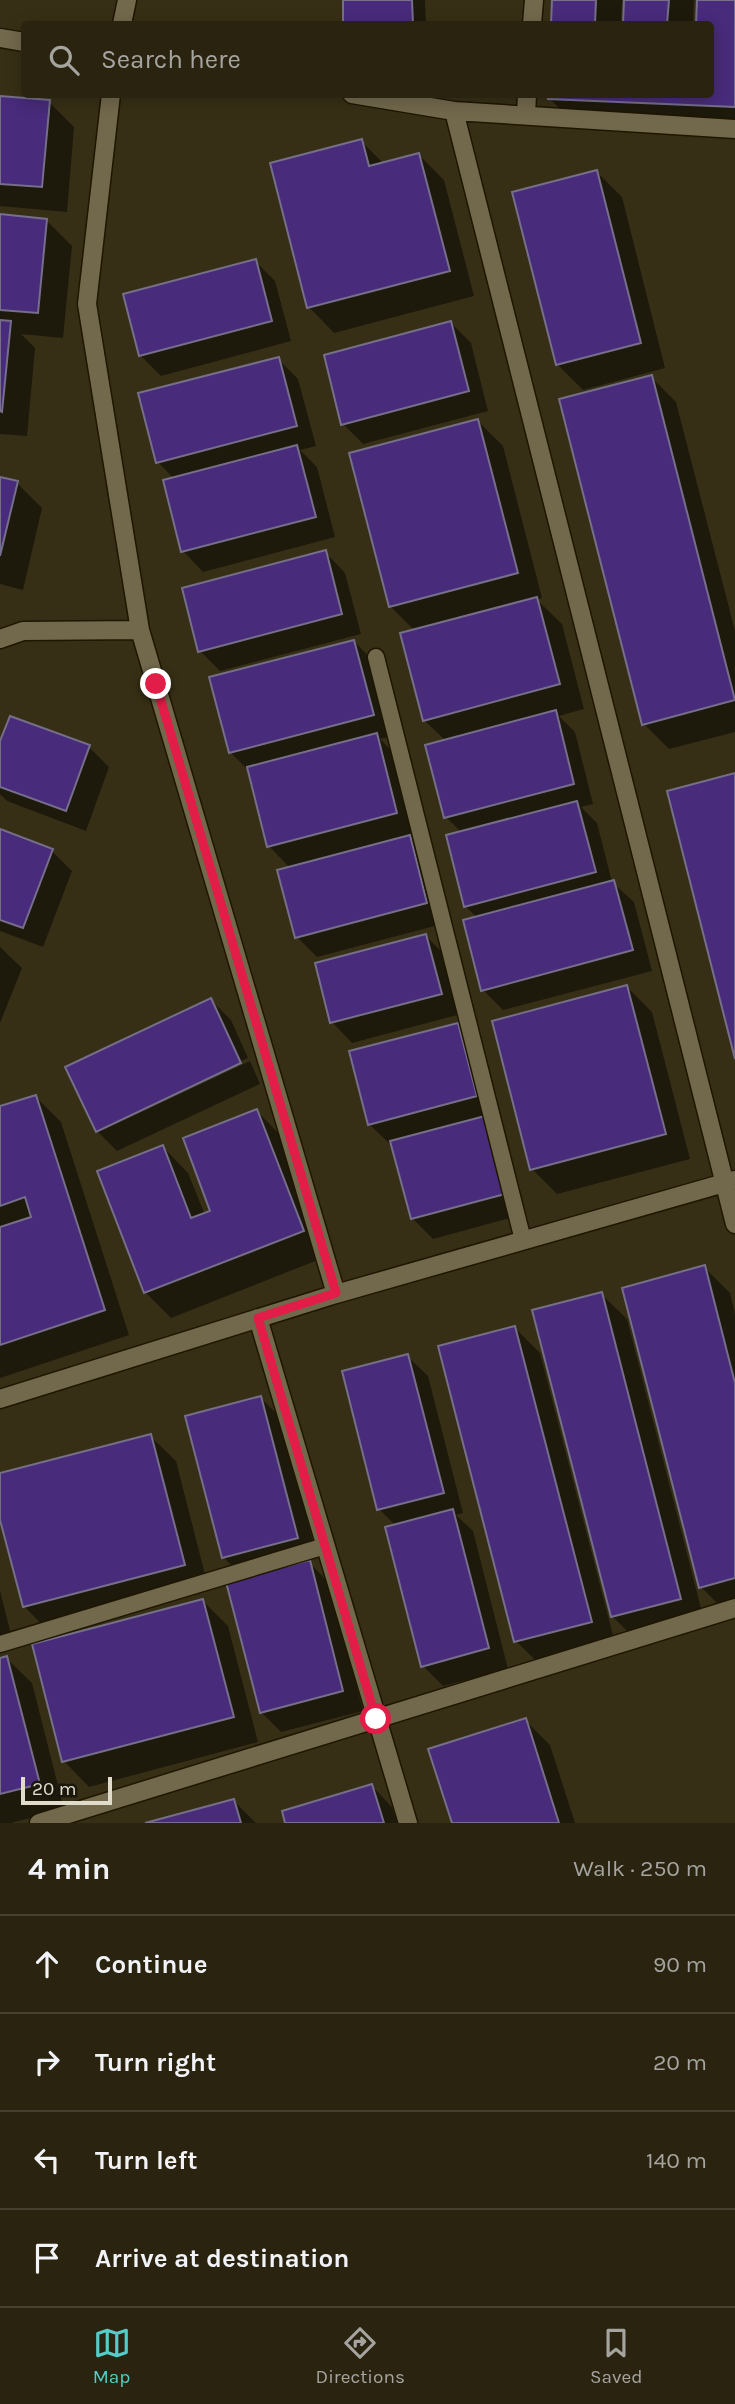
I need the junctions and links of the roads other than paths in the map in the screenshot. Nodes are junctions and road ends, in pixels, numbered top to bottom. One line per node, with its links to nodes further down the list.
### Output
1 (127, 0): 3 (street)
2 (534, 0): 4 (street)
3 (123, 21)
4 (532, 21)
5 (0, 38): 6 (street)
6 (21, 42)
7 (111, 98): 13 (street)
8 (376, 98): 10 (street)
9 (527, 98): 11 (street)
10 (454, 111): 11 (street); 16 (street)
11 (526, 115): 12 (street)
12 (735, 129)
13 (140, 630): 14 (street); 19 (street)
14 (0, 639)
15 (376, 657): 18 (lane)
16 (730, 1181): 17 (street); 18 (street)
17 (735, 1224)
18 (523, 1240): 19 (street)
19 (336, 1293): 20 (street)
20 (258, 1318): 21 (street); 22 (street)
21 (0, 1399)
22 (325, 1546): 24 (lane); 25 (street)
23 (735, 1608): 25 (street)
24 (0, 1644)
25 (376, 1719): 26 (street); 27 (street)
26 (39, 1823)
27 (408, 1823)

